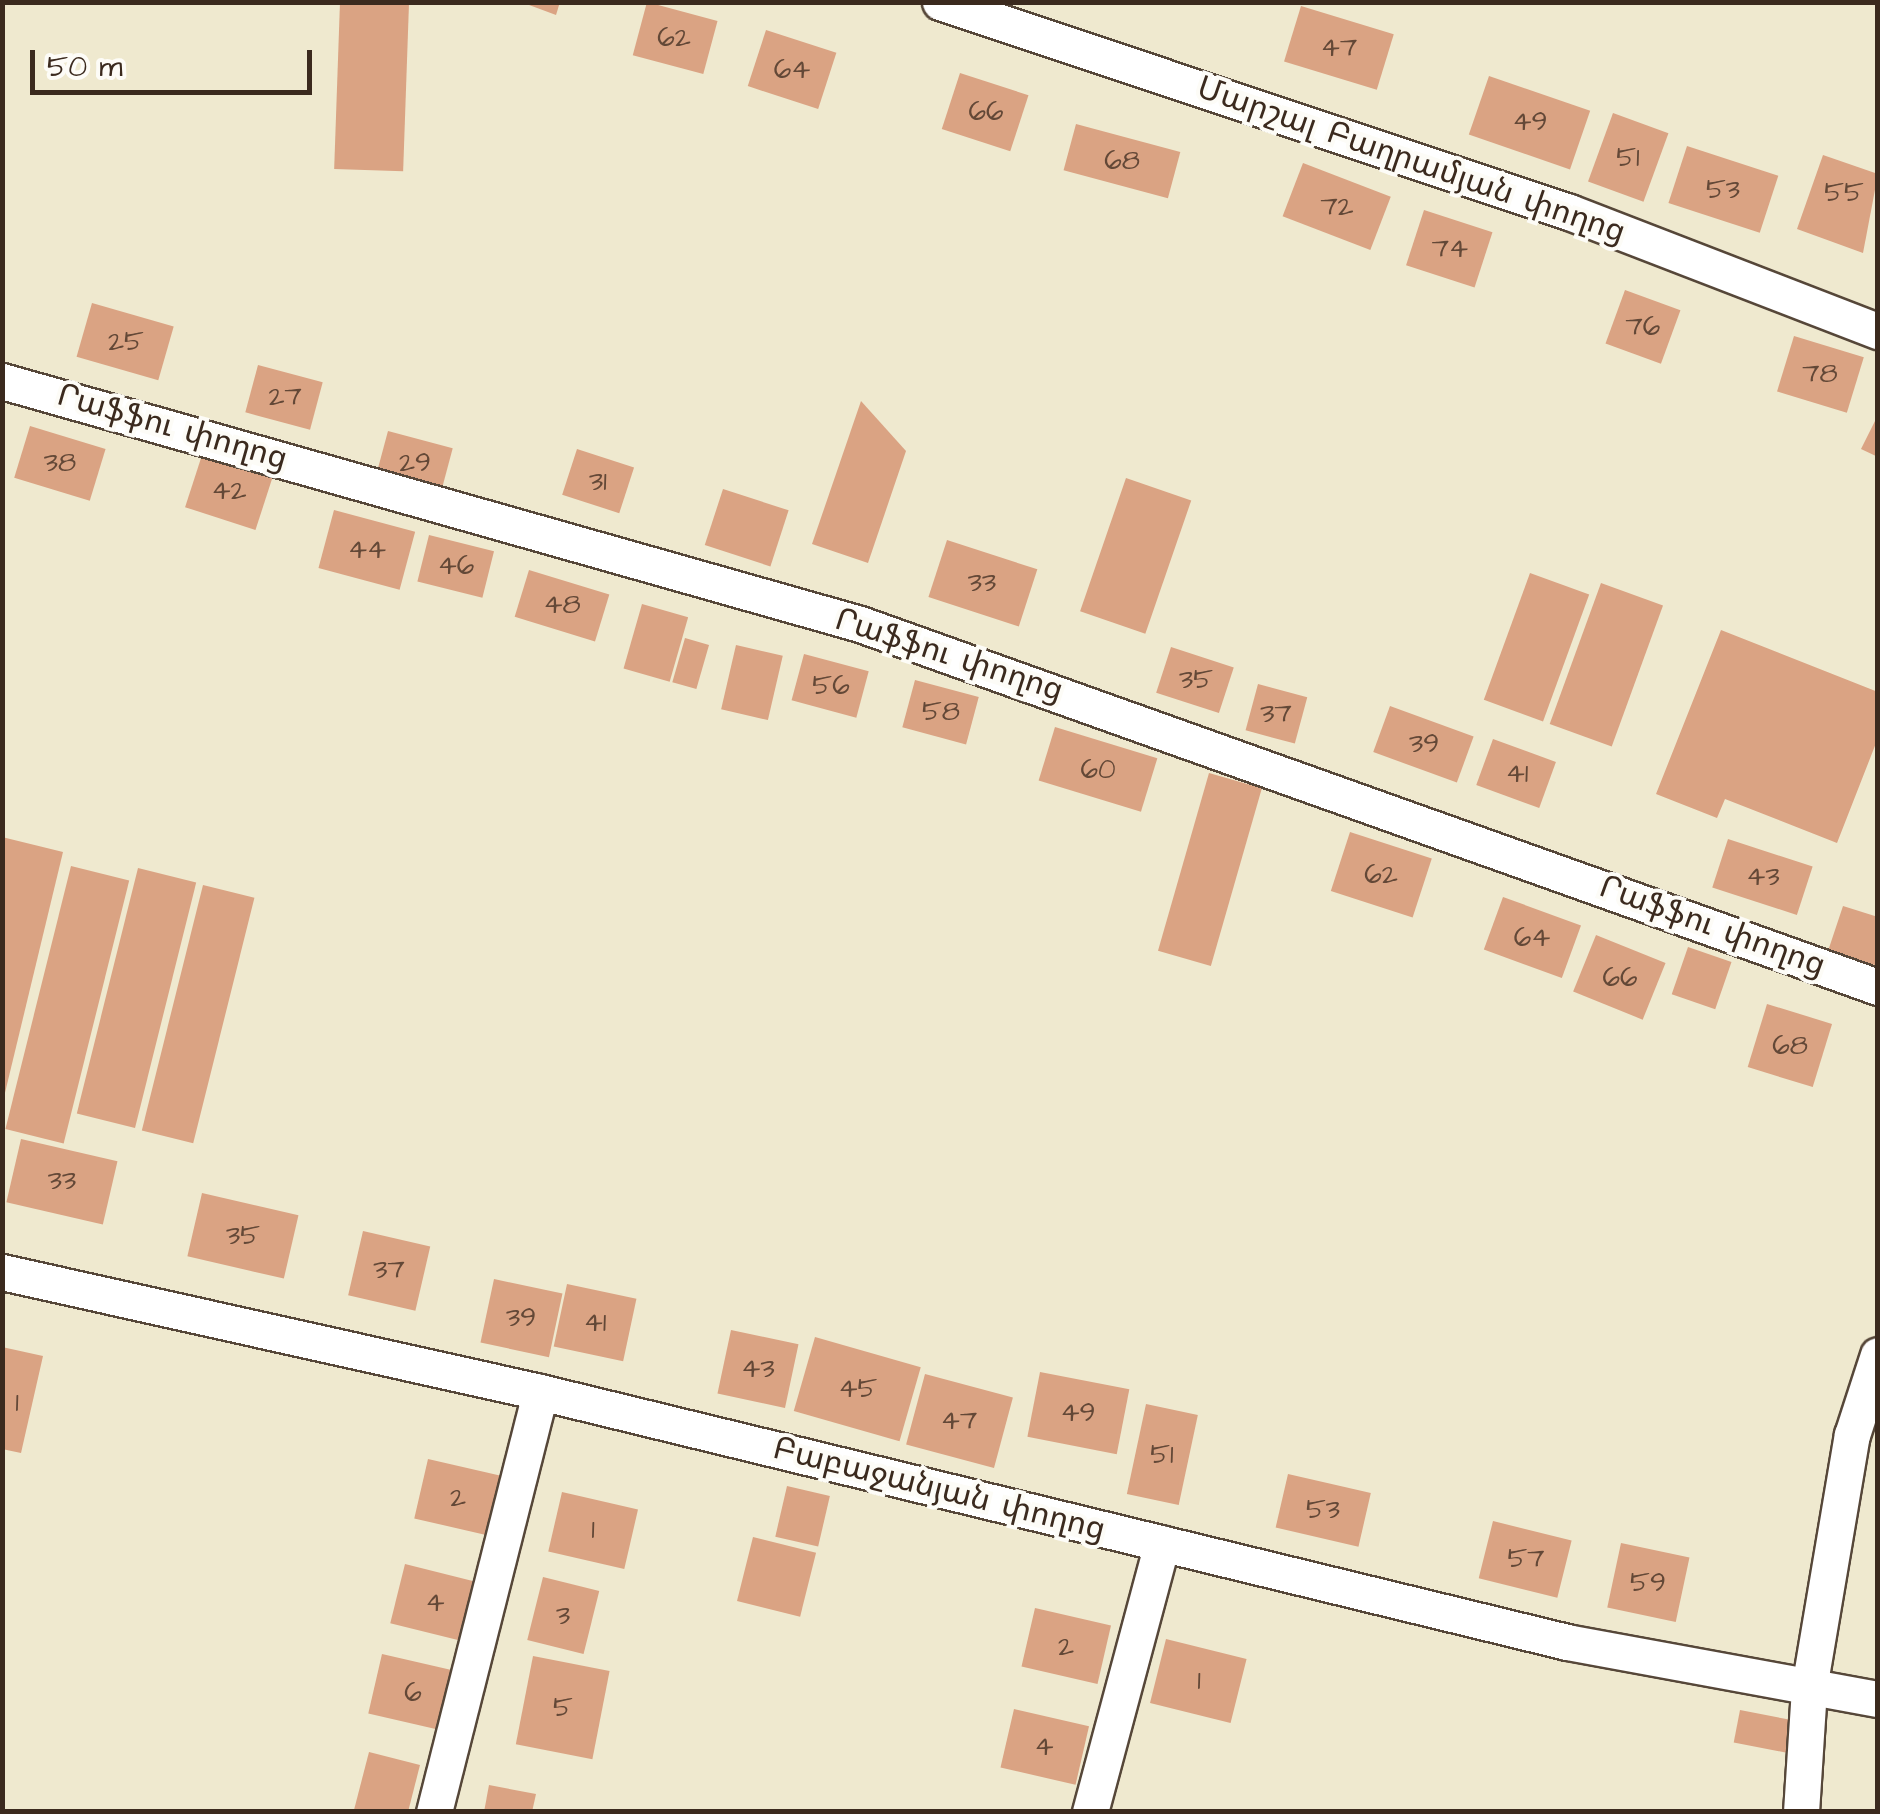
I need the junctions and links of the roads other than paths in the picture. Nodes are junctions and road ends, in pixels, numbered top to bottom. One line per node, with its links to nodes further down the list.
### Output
1 (940, 2): 2 (street, Մարշալ Բաղրամյան փողոց)
2 (1878, 330)
3 (2, 381): 4 (street, Րաֆֆու փողոց)
4 (1878, 987)
5 (2, 1272): 7 (street, Բաբաջանյան փողոց)
6 (1878, 1355): 9 (street)
7 (540, 1392): 8 (street, Բաբաջանյան փողոց); 11 (street)
8 (1162, 1544): 9 (street, Բաբաջանյան փողոց); 12 (street)
9 (1809, 1688): 10 (street, Բաբաջանյան փողոց); 13 (street)
10 (1878, 1699)
11 (434, 1812)
12 (1090, 1812)
13 (1801, 1812)

